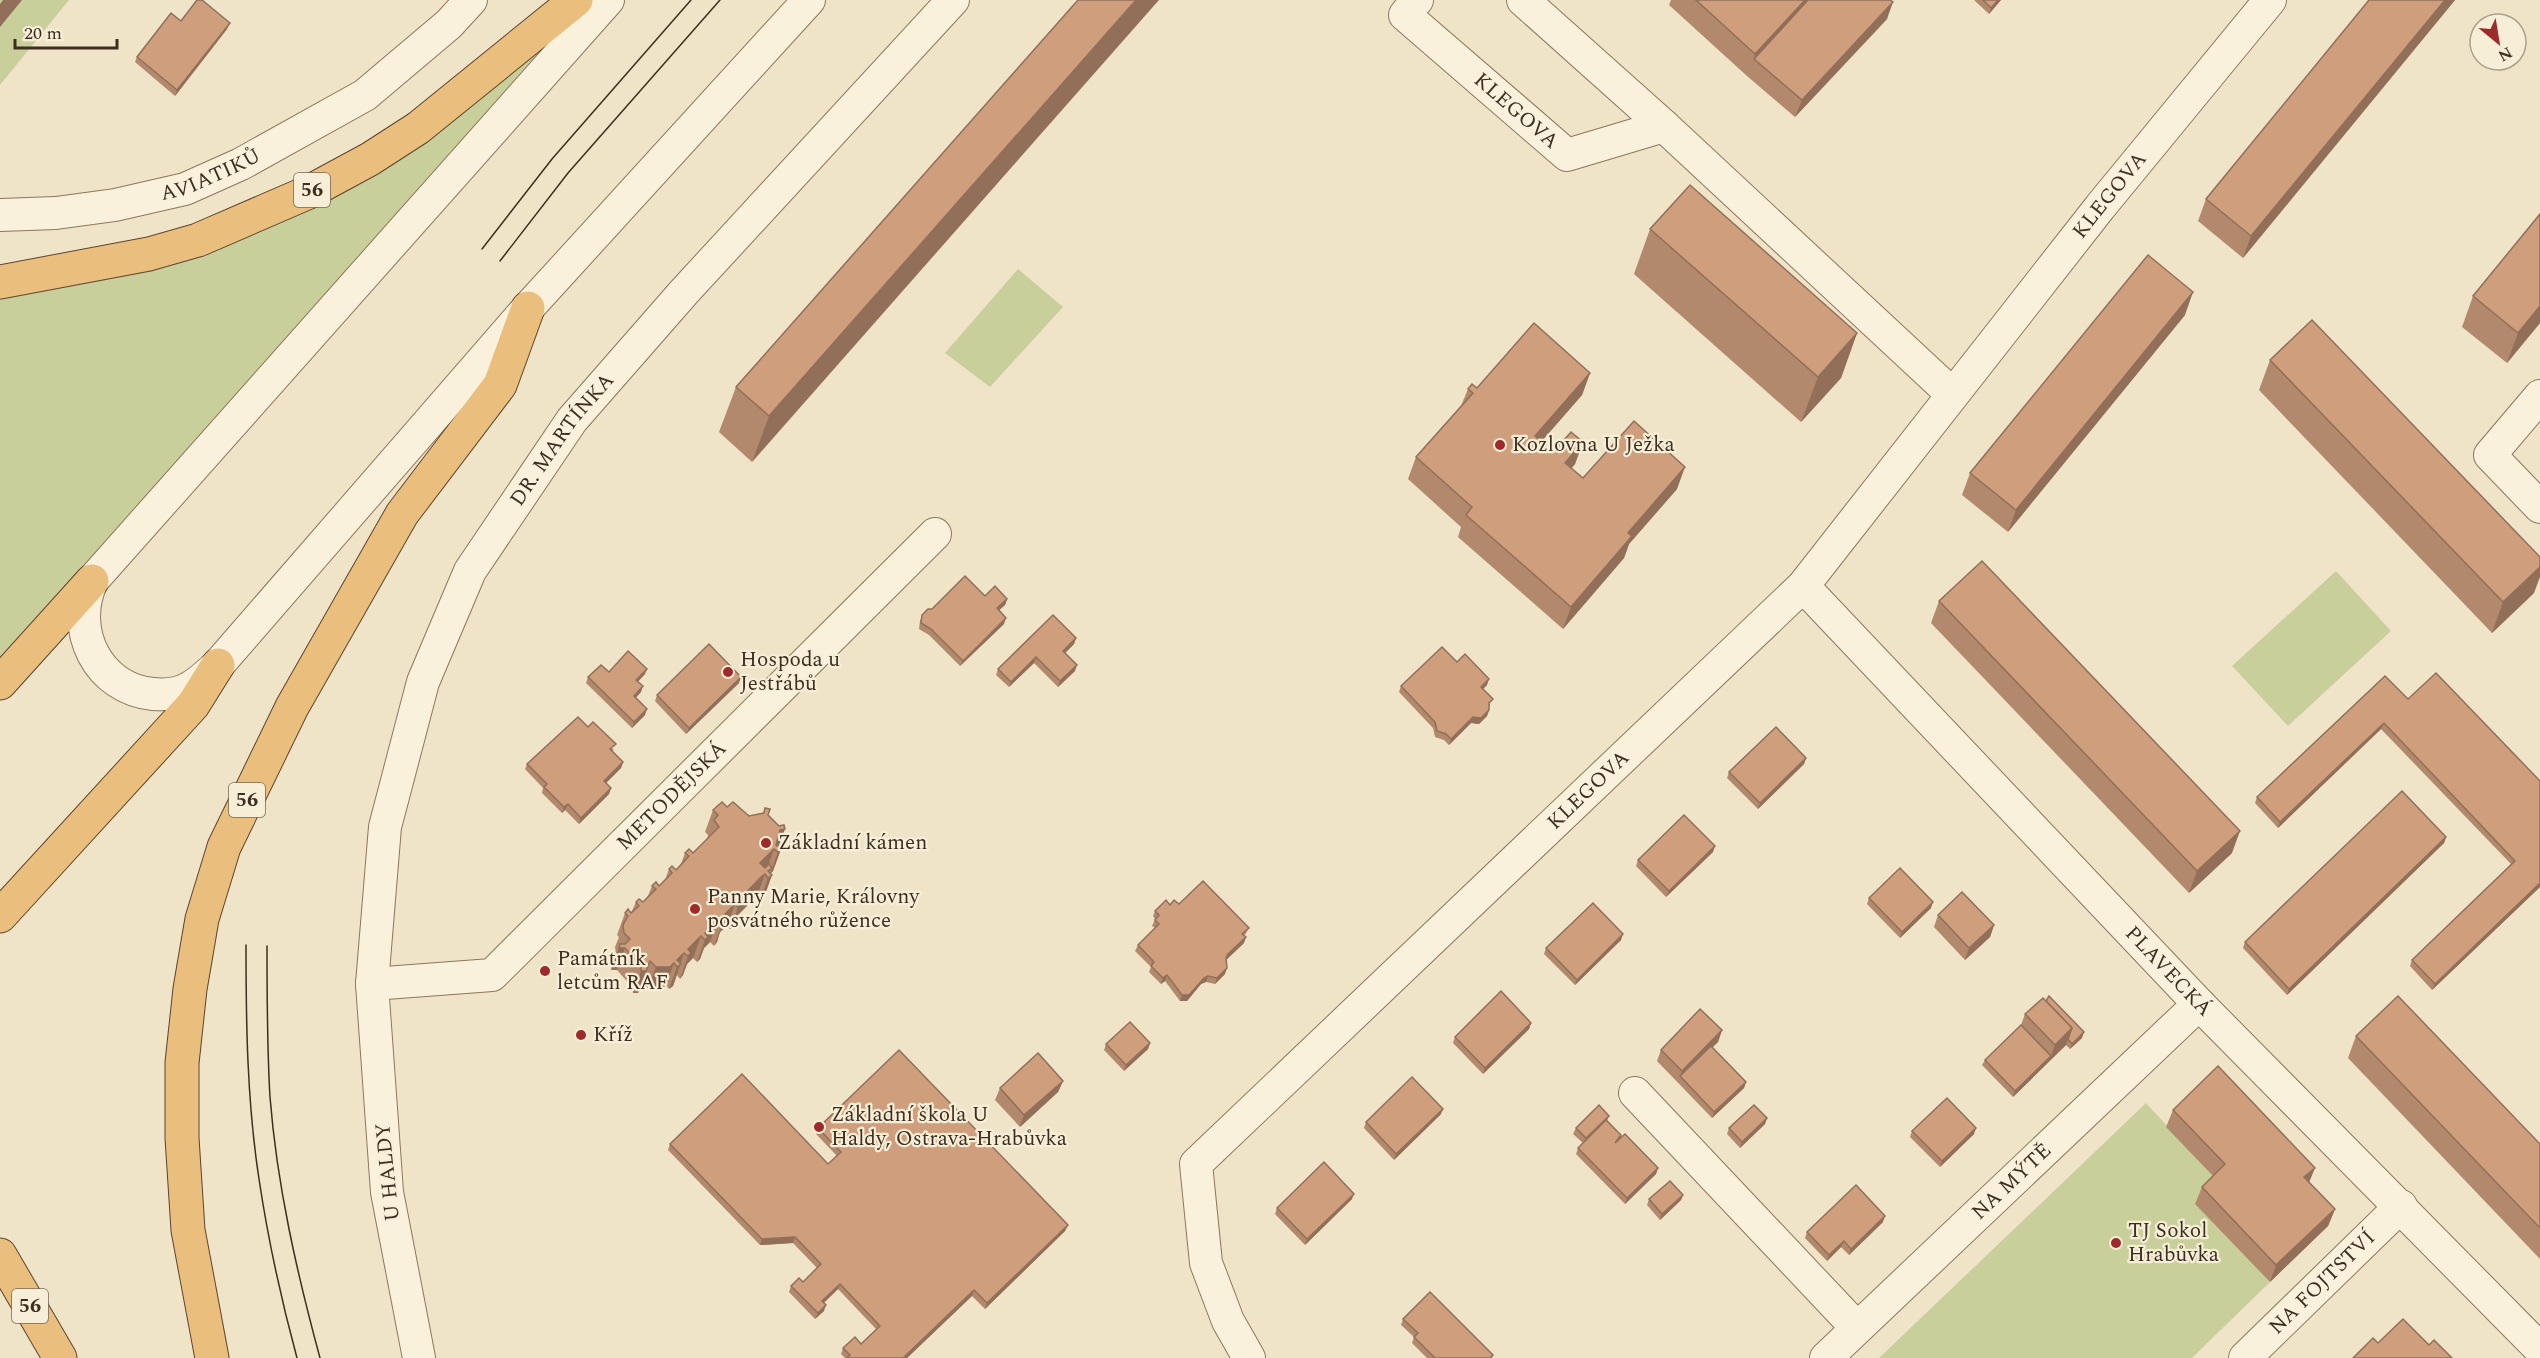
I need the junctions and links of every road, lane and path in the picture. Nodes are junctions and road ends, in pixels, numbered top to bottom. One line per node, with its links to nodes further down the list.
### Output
1 (471, 0): 10 (street, AVIATIKŮ)
2 (576, 0): 11 (highway, 56)
3 (608, 0): 17 (street)
4 (809, 0): 12 (street)
5 (953, 0): 22 (street, DR. MARTÍNKA)
6 (1417, 0): 9 (street, KLEGOVA)
7 (1523, 0): 9 (street)
8 (2270, 0): 13 (street, KLEGOVA)
9 (1664, 126): 13 (street)
10 (0, 215)
11 (0, 282)
12 (528, 308): 19 (street); 30 (highway, 56)
13 (1952, 394): 18 (street, KLEGOVA)
14 (2540, 396): 15 (street)
15 (2540, 507)
16 (935, 534): 22 (street, METODĚJSKÁ)
17 (92, 581): 19 (street); 20 (highway)
18 (1803, 586): 23 (street, PLAVECKÁ); 32 (street, KLEGOVA)
19 (218, 665): 21 (highway)
20 (0, 683)
21 (0, 916)
22 (372, 984): 31 (street, U HALDY)
23 (2199, 1004): 25 (street, PLAVECKÁ); 27 (street, NA MÝTĚ)
24 (1635, 1093): 27 (street)
25 (2401, 1206): 28 (street, PLAVECKÁ); 34 (street, NA FOJTSTVÍ)
26 (0, 1255): 29 (highway, 56)
27 (1857, 1328): 33 (street, NA MÝTĚ)
28 (2540, 1349)
29 (60, 1358)
30 (212, 1358)
31 (419, 1358)
32 (1249, 1358)
33 (1826, 1358)
34 (2245, 1358)

